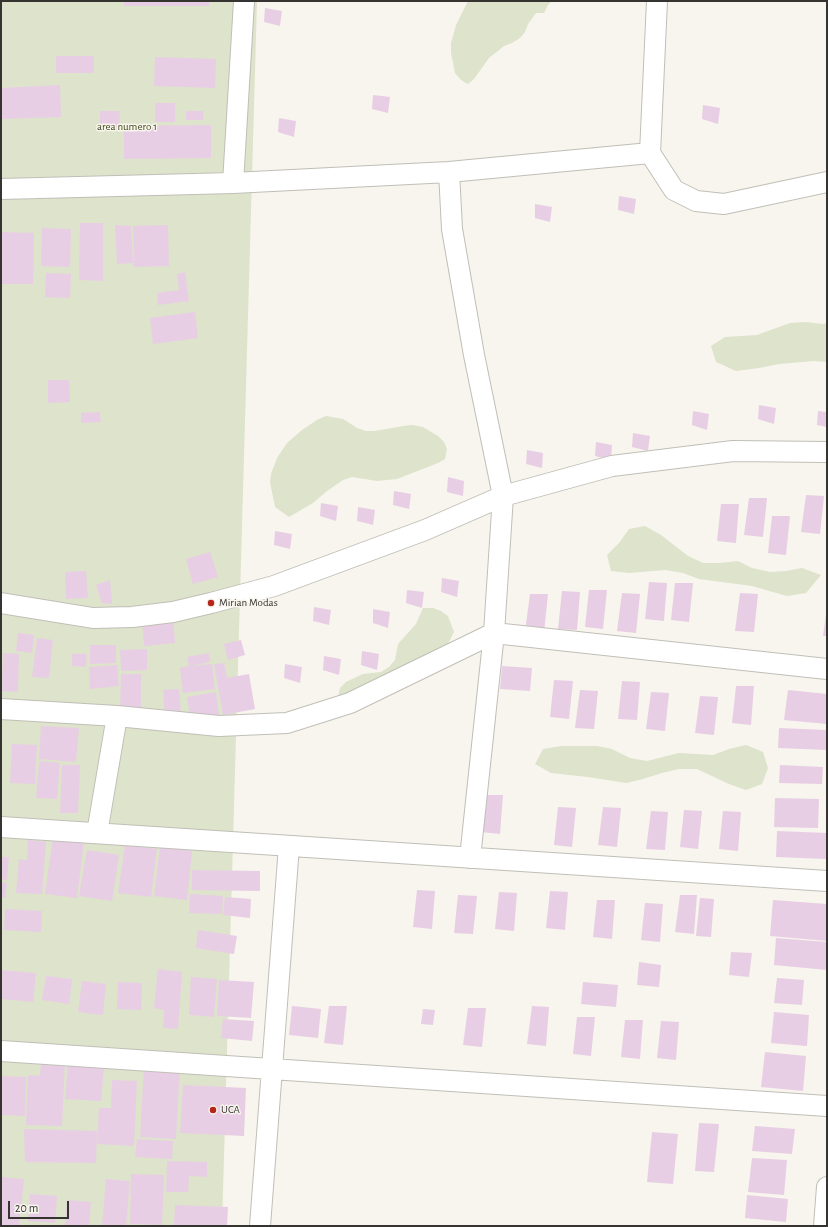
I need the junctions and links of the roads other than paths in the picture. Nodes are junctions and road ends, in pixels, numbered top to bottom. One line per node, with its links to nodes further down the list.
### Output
1 (244, 1): 6 (street)
2 (657, 1): 3 (street)
3 (650, 152): 4 (street); 5 (street)
4 (449, 172): 6 (street); 9 (street)
5 (827, 182)
6 (233, 183): 7 (street)
7 (1, 189)
8 (827, 452): 9 (street)
9 (503, 496): 10 (street); 11 (street)
10 (1, 603)
11 (494, 634): 12 (street); 14 (street); 18 (street)
12 (827, 669)
13 (1, 709): 14 (street)
14 (118, 716): 16 (street)
15 (1, 827): 16 (street)
16 (97, 833): 17 (street)
17 (290, 846): 18 (street); 21 (street)
18 (470, 858): 19 (street)
19 (827, 881)
20 (1, 1051): 21 (street)
21 (272, 1069): 22 (street); 24 (street)
22 (827, 1106)
23 (827, 1187): 25 (street)
24 (260, 1226)
25 (824, 1226)

